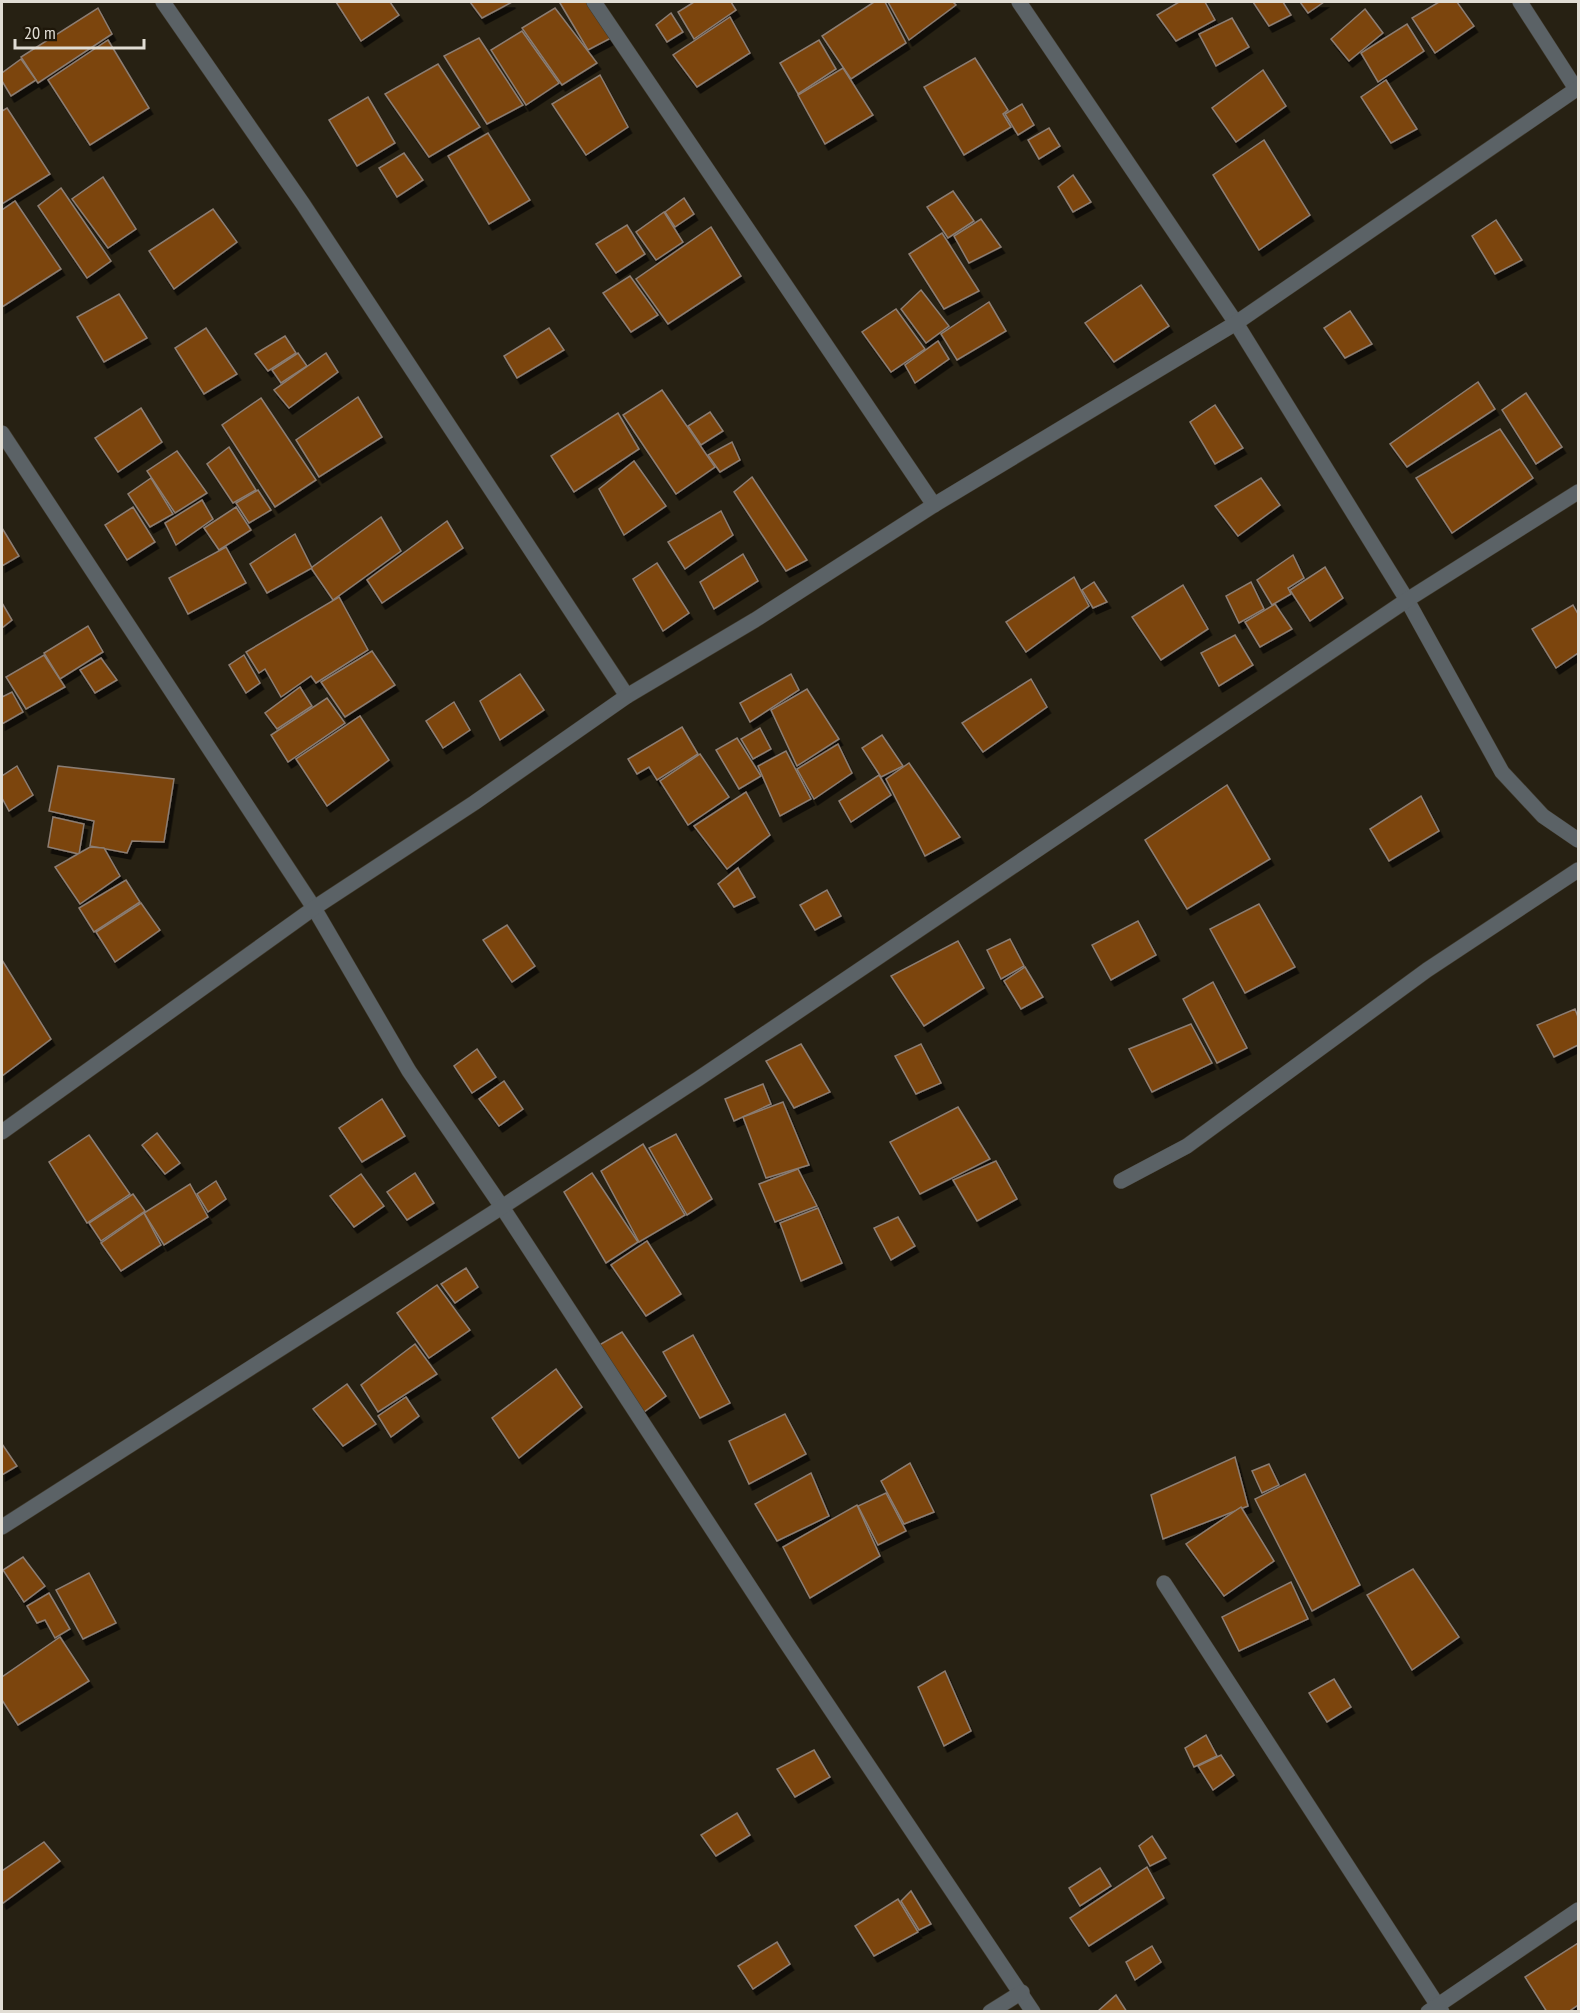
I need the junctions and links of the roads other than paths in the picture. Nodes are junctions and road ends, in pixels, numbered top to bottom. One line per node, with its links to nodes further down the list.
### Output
1 (163, 2): 11 (street)
2 (594, 2): 9 (street)
3 (1019, 2): 6 (street)
4 (1520, 2): 5 (street)
5 (1577, 88): 6 (street)
6 (1236, 323): 9 (street); 10 (street)
7 (2, 433): 14 (street)
8 (1578, 492): 10 (street)
9 (934, 505): 11 (street)
10 (1407, 600): 12 (street); 17 (street)
11 (627, 696): 14 (street)
12 (1578, 840)
13 (1578, 870): 16 (street)
14 (314, 908): 15 (street); 17 (street)
15 (2, 1132)
16 (1121, 1181)
17 (502, 1207): 18 (street); 21 (street)
18 (2, 1527)
19 (1164, 1583): 22 (street)
20 (1578, 1910): 22 (street)
21 (1022, 1992): 23 (street); 24 (street)
22 (1436, 2009)
23 (990, 2012)
24 (1033, 2012)

